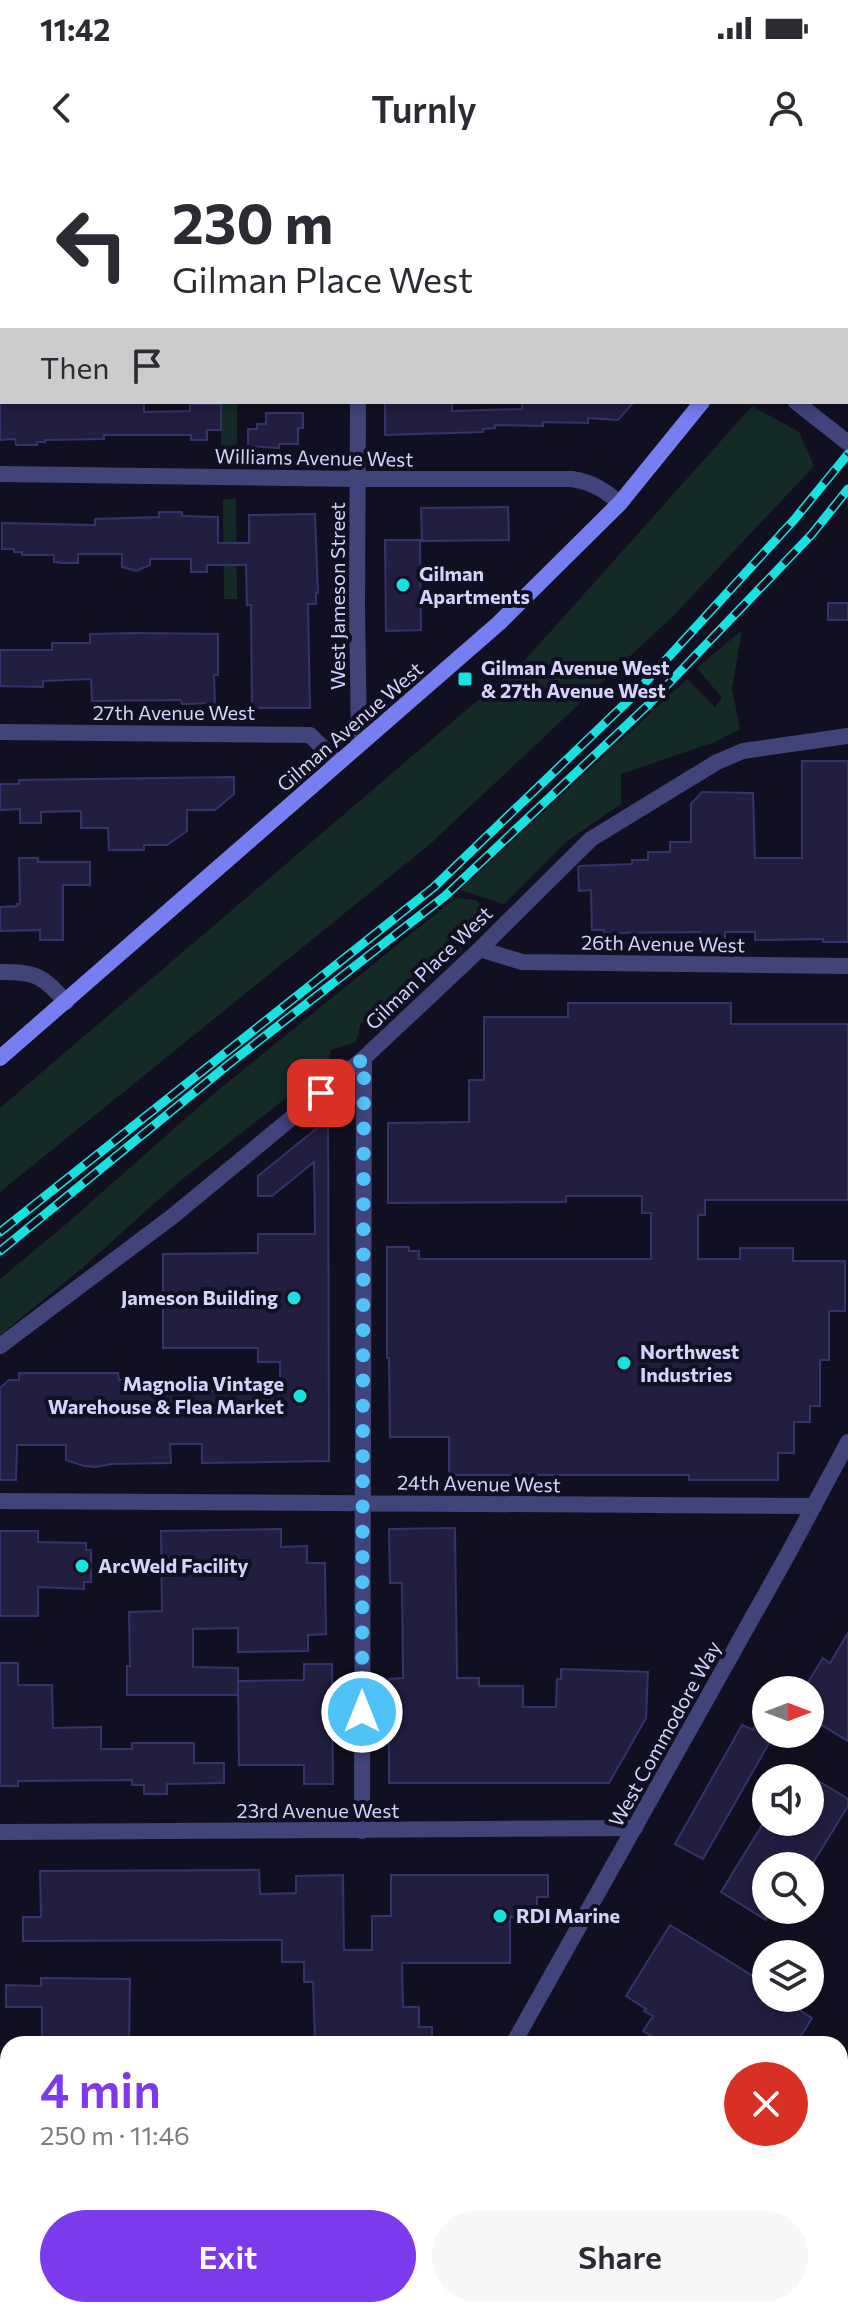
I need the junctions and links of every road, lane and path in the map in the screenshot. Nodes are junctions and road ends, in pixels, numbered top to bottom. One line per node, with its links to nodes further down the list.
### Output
1 (358, 404): 6 (street, West Jameson Street)
2 (700, 404): 7 (main road, Gilman Avenue West)
3 (799, 404): 4 (street)
4 (848, 443)
5 (0, 474): 6 (street, Williams Avenue West)
6 (358, 479): 7 (street, Williams Avenue West); 10 (street, West Jameson Street)
7 (620, 503): 10 (main road, Gilman Avenue West)
8 (0, 732): 11 (street, 27th Avenue West)
9 (848, 736): 12 (street, Gilman Place West)
10 (359, 743): 11 (main road, Gilman Avenue West)
11 (337, 762): 15 (main road, Gilman Avenue West)
12 (480, 949): 13 (street, 26th Avenue West); 17 (street, Gilman Place West)
13 (848, 966)
14 (0, 972): 15 (street)
15 (66, 1002): 16 (main road, Gilman Avenue West)
16 (0, 1058)
17 (364, 1058): 18 (street, Gilman Place West); 21 (street)
18 (0, 1346)
19 (848, 1442): 22 (street, West Commodore Way)
20 (0, 1501): 21 (street, 24th Avenue West)
21 (363, 1503): 22 (street, 24th Avenue West); 24 (street)
22 (814, 1506): 23 (street, West Commodore Way)
23 (635, 1828): 24 (street, 23rd Avenue West); 26 (street, West Commodore Way)
24 (362, 1831): 25 (street, 23rd Avenue West)
25 (0, 1832)
26 (518, 2036)

